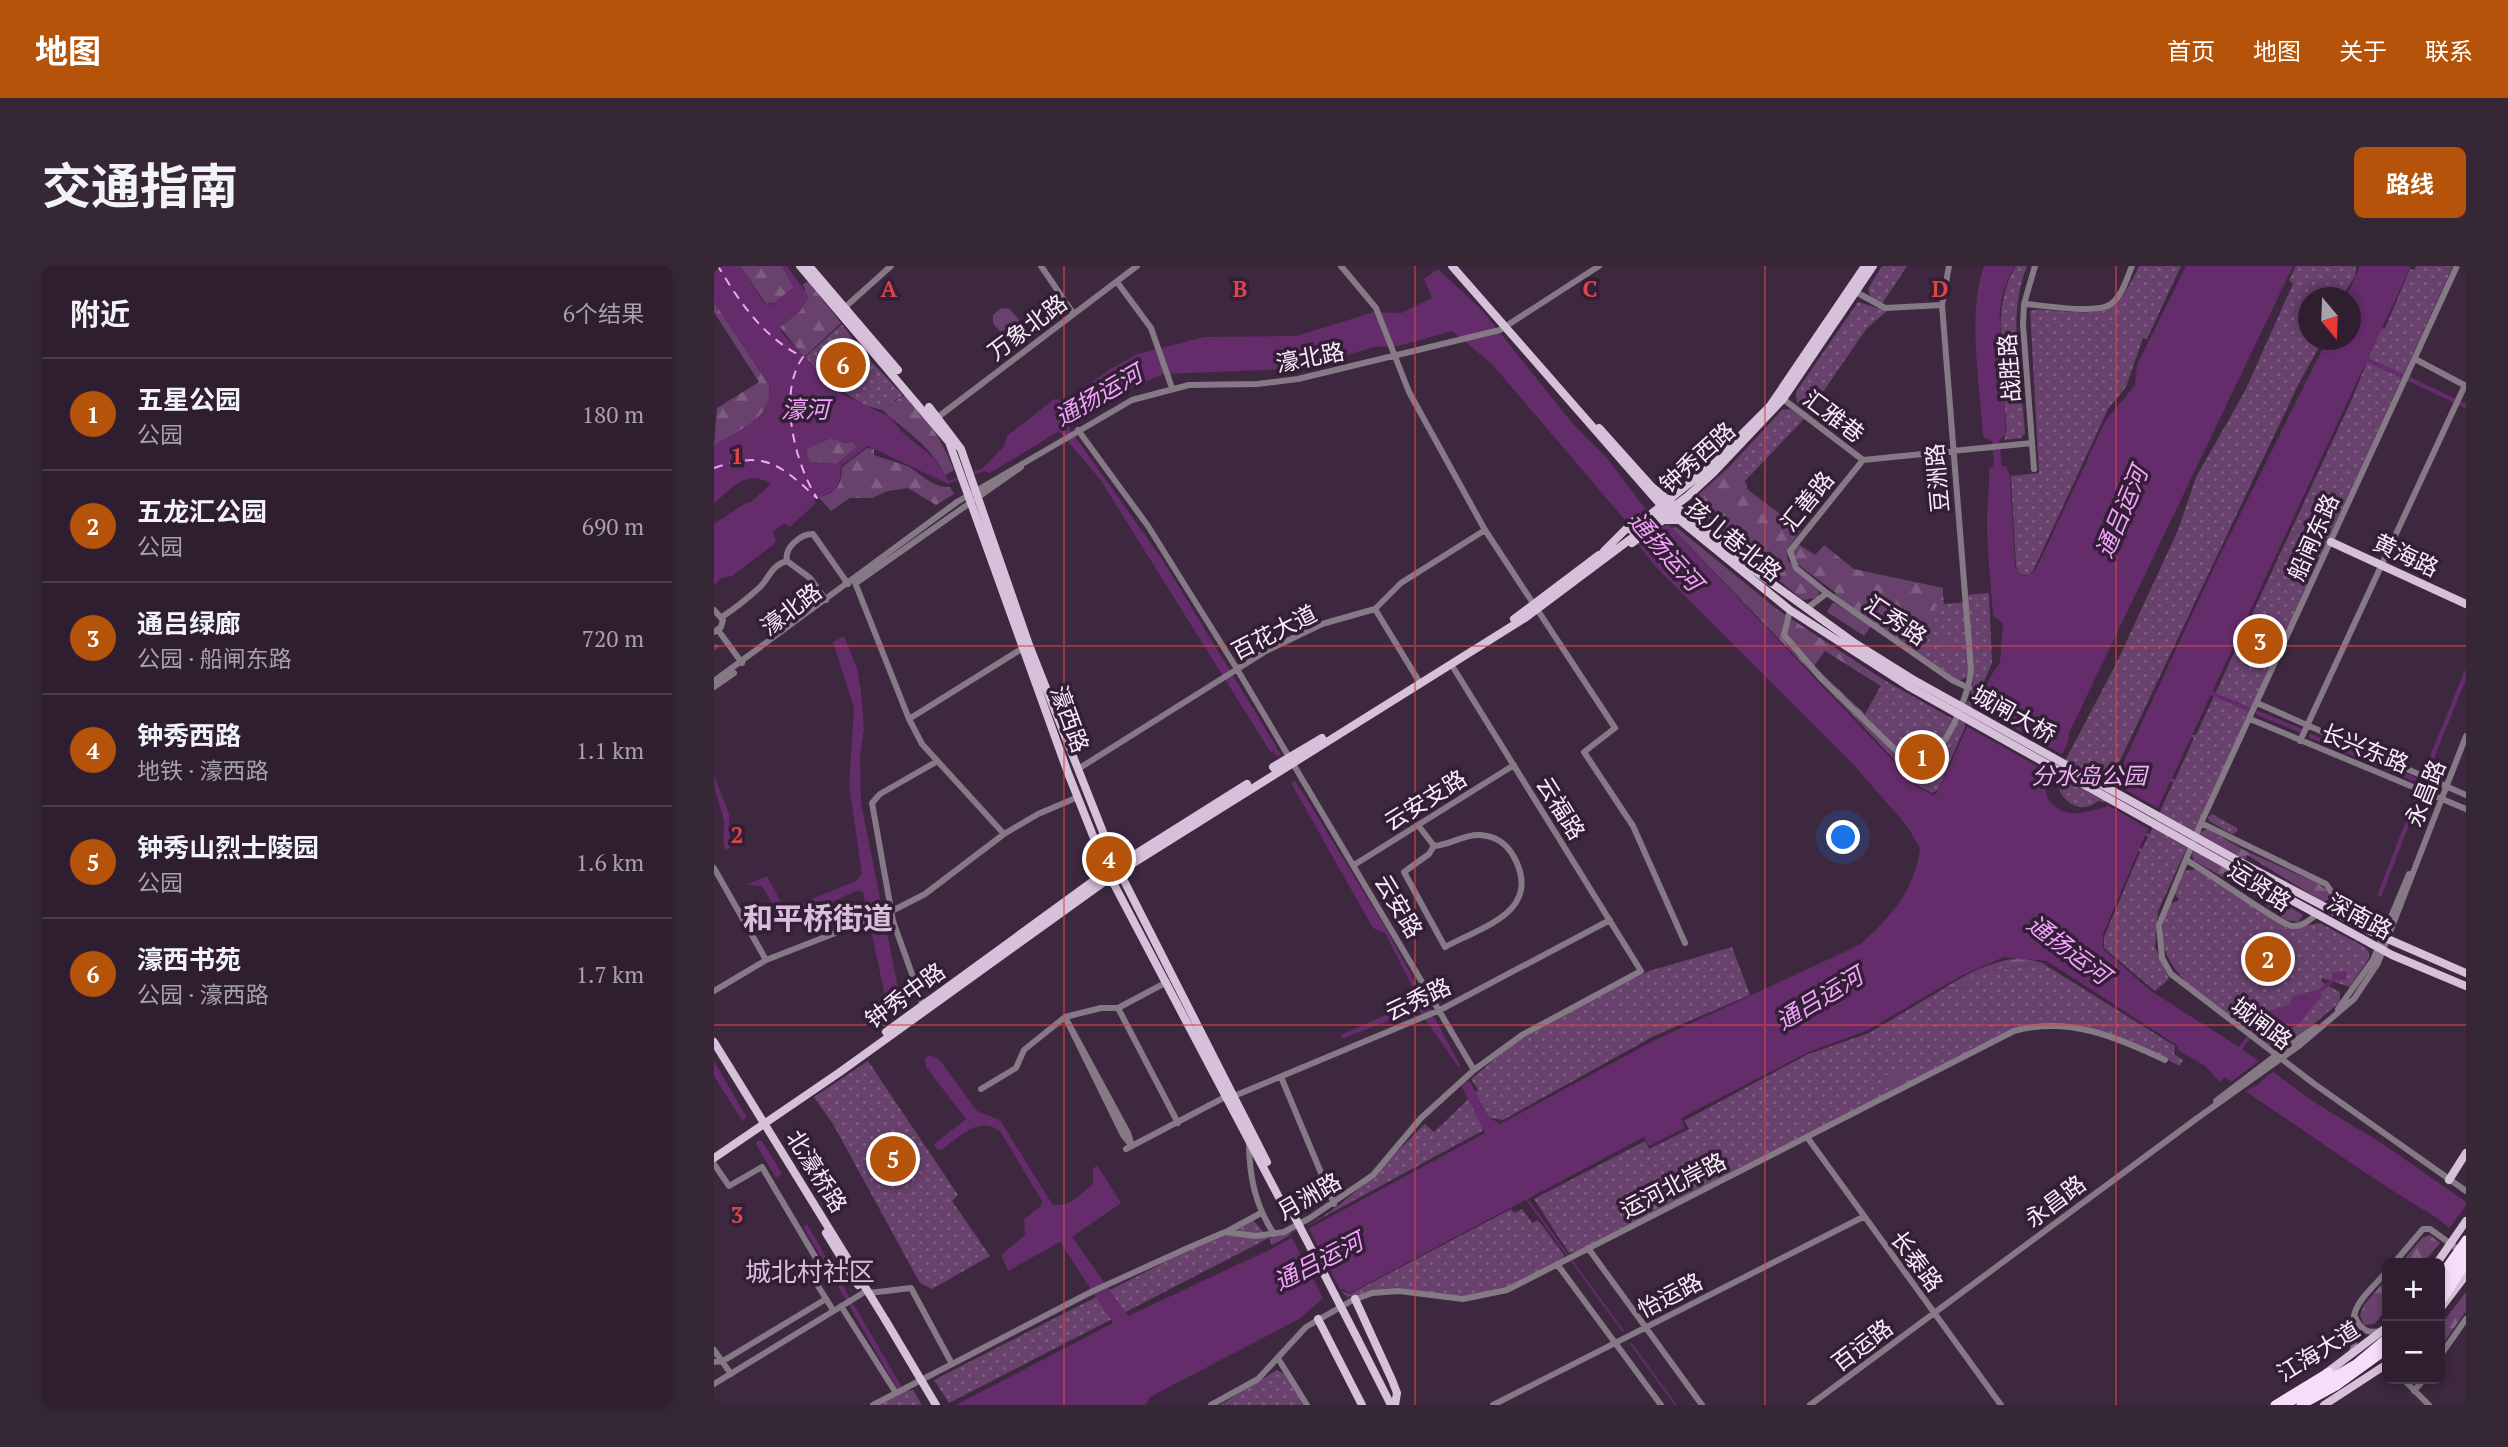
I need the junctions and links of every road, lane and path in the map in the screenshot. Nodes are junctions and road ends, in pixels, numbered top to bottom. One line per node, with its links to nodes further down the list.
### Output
1 (800, 266): 19 (main road, 濠西路)
2 (809, 266): 19 (main road, 濠西路)
3 (891, 266): 19 (street)
4 (1041, 266): 20 (street)
5 (1137, 266): 15 (street, 万象北路)
6 (1341, 266): 22 (street)
7 (1454, 266): 21 (main road, 孩儿巷北路)
8 (1599, 266): 21 (street, 濠北路)
9 (1865, 266): 35 (main road, 钟秀西路)
10 (1873, 266): 16 (main road, 钟秀西路)
11 (1949, 266): 18 (street, 豆洲路)
12 (2035, 266): 17 (street, 战胜路)
13 (2132, 266): 17 (street)
14 (2457, 266): 23 (street, 船闸东路)
15 (1116, 282): 20 (street, 万象北路); 25 (street)
16 (1856, 292): 18 (street); 26 (main road, 钟秀西路)
17 (2024, 304): 29 (street, 战胜路)
18 (1942, 305): 30 (street, 豆洲路)
19 (842, 310): 27 (main road, 濠西路); 32 (main road, 濠西路)
20 (1073, 313): 27 (street, 万象北路)
21 (1505, 328): 22 (street, 濠北路); 35 (main road, 孩儿巷北路)
22 (1395, 356): 25 (street, 濠北路); 38 (street)
23 (2415, 359): 24 (street); 39 (street, 船闸东路)
24 (2465, 385): 41 (street)
25 (1172, 388): 28 (street, 濠北路)
26 (1783, 399): 31 (street, 汇雅巷); 35 (main road, 钟秀西路)
27 (938, 417): 32 (main road, 濠西路)
28 (1077, 431): 34 (street, 濠北路); 56 (street, 云安路)
29 (2032, 443): 30 (street, 汇雅巷); 33 (street, 战胜路)
30 (1952, 451): 31 (street, 汇雅巷); 60 (street, 豆洲路)
31 (1863, 460): 43 (street, 汇善路)
32 (963, 467): 34 (main road, 濠西路)
33 (2034, 469)
34 (971, 492): 42 (street, 濠北路); 53 (main road, 濠西路); 70 (main road, 濠西路)
35 (1666, 504): 36 (main road, 钟秀西路); 37 (main road, 孩儿巷北路); 48 (main road, 孩儿巷北路)
36 (1652, 518): 37 (main road); 46 (main road, 钟秀西路)
37 (1679, 521): 50 (main road, 孩儿巷北路)
38 (1485, 530): 46 (street); 47 (street, 百花大道)
39 (2331, 541): 41 (main road, 黄海路); 61 (street, 船闸东路)
40 (787, 561): 42 (street); 44 (street); 51 (street)
41 (2382, 565): 45 (main road, 黄海路); 64 (street)
42 (852, 582): 44 (street, 濠北路); 59 (street, 濠北路); 62 (street)
43 (1828, 593): 48 (street); 60 (street, 汇秀路)
44 (825, 600): 54 (street, 濠北路)
45 (2466, 604)
46 (1535, 607): 55 (main road, 钟秀西路); 57 (main road, 钟秀西路); 90 (street)
47 (1375, 609): 56 (street, 百花大道); 57 (street)
48 (1805, 609): 58 (main road, 孩儿巷北路)
49 (714, 610): 51 (street)
50 (1790, 610): 58 (main road, 孩儿巷北路); 60 (street)
51 (722, 617): 52 (street)
52 (716, 631): 54 (street)
53 (1023, 648): 62 (street); 73 (main road, 濠西路)
54 (741, 663): 59 (street, 濠北路)
55 (1451, 664): 57 (main road, 钟秀西路); 69 (street, 云福路)
56 (1235, 670): 67 (street, 云安路); 70 (street, 百花大道)
57 (1419, 681): 67 (main road, 钟秀西路)
58 (1910, 683): 83 (main road, 城闸大桥, bridge)
59 (714, 684)
60 (1969, 688)
61 (2257, 703): 63 (street, 船闸东路); 64 (street, 长兴东路)
62 (909, 719): 68 (street)
63 (2250, 719): 66 (street, 长兴东路); 76 (street, 船闸东路)
64 (2307, 726): 66 (street); 71 (street, 长兴东路)
65 (2466, 736): 71 (street, 永昌路)
66 (2300, 740): 74 (street, 长兴东路)
67 (1291, 760): 81 (street, 云安路); 84 (main road, 钟秀西路)
68 (936, 762): 78 (street); 85 (street)
69 (1514, 765): 77 (street, 云安支路); 88 (street, 云福路)
70 (1077, 769): 84 (main road, 濠西路)
71 (2447, 787): 72 (street, 长兴东路); 74 (street, 永昌路)
72 (2466, 795)
73 (1078, 797): 78 (street); 84 (main road, 濠西路)
74 (2441, 799): 75 (street, 长兴东路); 89 (street, 永昌路)
75 (2466, 809)
76 (2202, 822): 80 (street, 城闸路); 86 (street)
77 (1418, 825): 79 (street); 81 (street, 云安支路)
78 (1004, 834): 85 (street)
79 (1434, 846): 79 (street)
80 (2186, 860): 87 (street, 运贤路); 117 (street, 城闸路)
81 (1354, 865): 100 (street, 云安路)
82 (714, 868): 92 (street)
83 (2242, 868): 86 (main road, 深南路); 87 (main road, 深南路)
84 (1113, 871): 95 (main road, 濠西路); 98 (main road, 钟秀中路); 108 (main road, 濠西路); 109 (main road, 钟秀中路)
85 (889, 911): 92 (street); 98 (street)
86 (2335, 914): 89 (main road, 深南路)
87 (2316, 915): 91 (main road, 深南路)
88 (1610, 920): 93 (street, 云福路); 100 (street, 云秀路)
89 (2385, 938): 91 (street, 永昌路); 94 (main road, 深南路)
90 (1685, 943)
91 (2381, 948): 96 (main road, 深南路); 146 (street, 永昌路, bridge)
92 (766, 960): 97 (street)
93 (1641, 971): 105 (street, 月洲路)
94 (2466, 973)
95 (1167, 982): 99 (street); 108 (main road, 濠西路)
96 (2466, 986)
97 (714, 991)
98 (923, 1005): 109 (main road, 钟秀中路)
99 (1118, 1008): 101 (street); 110 (street)
100 (1440, 1010): 105 (street, 云安路); 106 (street, 云秀路)
101 (1065, 1017): 107 (street); 110 (street, 云秀路)
102 (714, 1042): 109 (main road, 北濠桥路)
103 (714, 1051): 109 (main road, 北濠桥路)
104 (2165, 1060): 111 (street, 运河北岸路)
105 (1474, 1070): 120 (street, 月洲路)
106 (1282, 1077): 108 (street, 云秀路); 120 (street)
107 (981, 1089)
108 (1230, 1096): 110 (street, 云秀路); 112 (main road, 濠西路); 119 (main road, 濠西路)
109 (761, 1123): 113 (main road, 钟秀中路); 115 (main road, 钟秀中路); 139 (main road, 北濠桥路)
110 (1178, 1123)
111 (1807, 1137): 122 (street, 长泰路); 128 (street, 运河北岸路)
112 (1249, 1139): 119 (main road, 濠西路); 121 (street)
113 (714, 1151)
114 (2466, 1153): 117 (main road)
115 (714, 1158)
116 (714, 1164): 141 (street)
117 (2449, 1180): 118 (street, 城闸路)
118 (2466, 1191)
119 (1285, 1204): 154 (main road, bridge)
120 (1334, 1204): 126 (street, 月洲路)
121 (1261, 1213): 125 (street); 126 (street)
122 (1863, 1217): 146 (street, 长泰路); 151 (street, 怡运路)
123 (2466, 1221): 131 (main road, bridge)
124 (2466, 1232): 132 (highway, bridge)
125 (1225, 1233): 126 (street, 月洲路); 164 (street, 月洲路)
126 (1274, 1234)
127 (2466, 1240): 135 (highway, bridge)
128 (1588, 1248): 133 (street, 运河北岸路); 151 (street)
129 (2466, 1254): 130 (street); 138 (highway, bridge)
130 (2398, 1258)
131 (2440, 1258)
132 (2445, 1262)
133 (1559, 1263): 142 (street, 运河北岸路); 156 (street)
134 (2466, 1263): 140 (highway)
135 (2445, 1270)
136 (2466, 1275): 143 (main road)
137 (2382, 1277): 147 (street)
138 (2445, 1284)
139 (866, 1293): 144 (street); 150 (main road, 北濠桥路); 164 (street)
140 (2445, 1295)
141 (826, 1298): 145 (street); 162 (street)
142 (1355, 1299): 148 (street, 运河北岸路); 180 (main road)
143 (2445, 1304)
144 (841, 1306): 145 (street); 172 (street)
145 (833, 1310): 167 (street)
146 (1934, 1312): 184 (street, 百运路); 185 (street, 长泰路)
147 (2354, 1315): 152 (street); 161 (street)
148 (1318, 1319): 160 (street, 运河北岸路); 178 (main road)
149 (2466, 1319): 157 (street)
150 (884, 1322): 174 (main road, bridge); 175 (main road, bridge)
151 (1647, 1327): 156 (street, 怡运路); 183 (street)
152 (2382, 1331)
153 (2382, 1334): 161 (main road, 江海大道)
154 (1353, 1335): 179 (main road); 180 (main road)
155 (2382, 1336): 188 (highway)
156 (1616, 1343): 181 (street, 怡运路); 182 (street)
157 (2445, 1349)
158 (714, 1350): 162 (street)
159 (2382, 1353): 189 (highway)
160 (1279, 1360): 176 (street, 运河北岸路); 177 (street)
161 (2345, 1360): 166 (main road, 江海大道)
162 (723, 1361): 163 (street); 167 (street)
163 (714, 1362)
164 (952, 1364): 172 (street, 月洲路)
165 (2382, 1367): 190 (main road, 江海大道)
166 (2329, 1372): 186 (main road, 江海大道); 187 (highway)
167 (731, 1374): 168 (street)
168 (714, 1384)
169 (2408, 1384): 171 (street)
170 (2420, 1384): 171 (street)
171 (2414, 1391): 191 (street)
172 (896, 1393): 173 (street, 月洲路)
173 (873, 1405)
174 (930, 1405)
175 (936, 1405)
176 (1211, 1405)
177 (1307, 1405)
178 (1362, 1405)
179 (1386, 1405)
180 (1393, 1405)
181 (1493, 1405)
182 (1661, 1405)
183 (1702, 1405)
184 (1810, 1405)
185 (2001, 1405)
186 (2267, 1405)
187 (2275, 1405)
188 (2285, 1405)
189 (2301, 1405)
190 (2324, 1405)
191 (2429, 1405)

